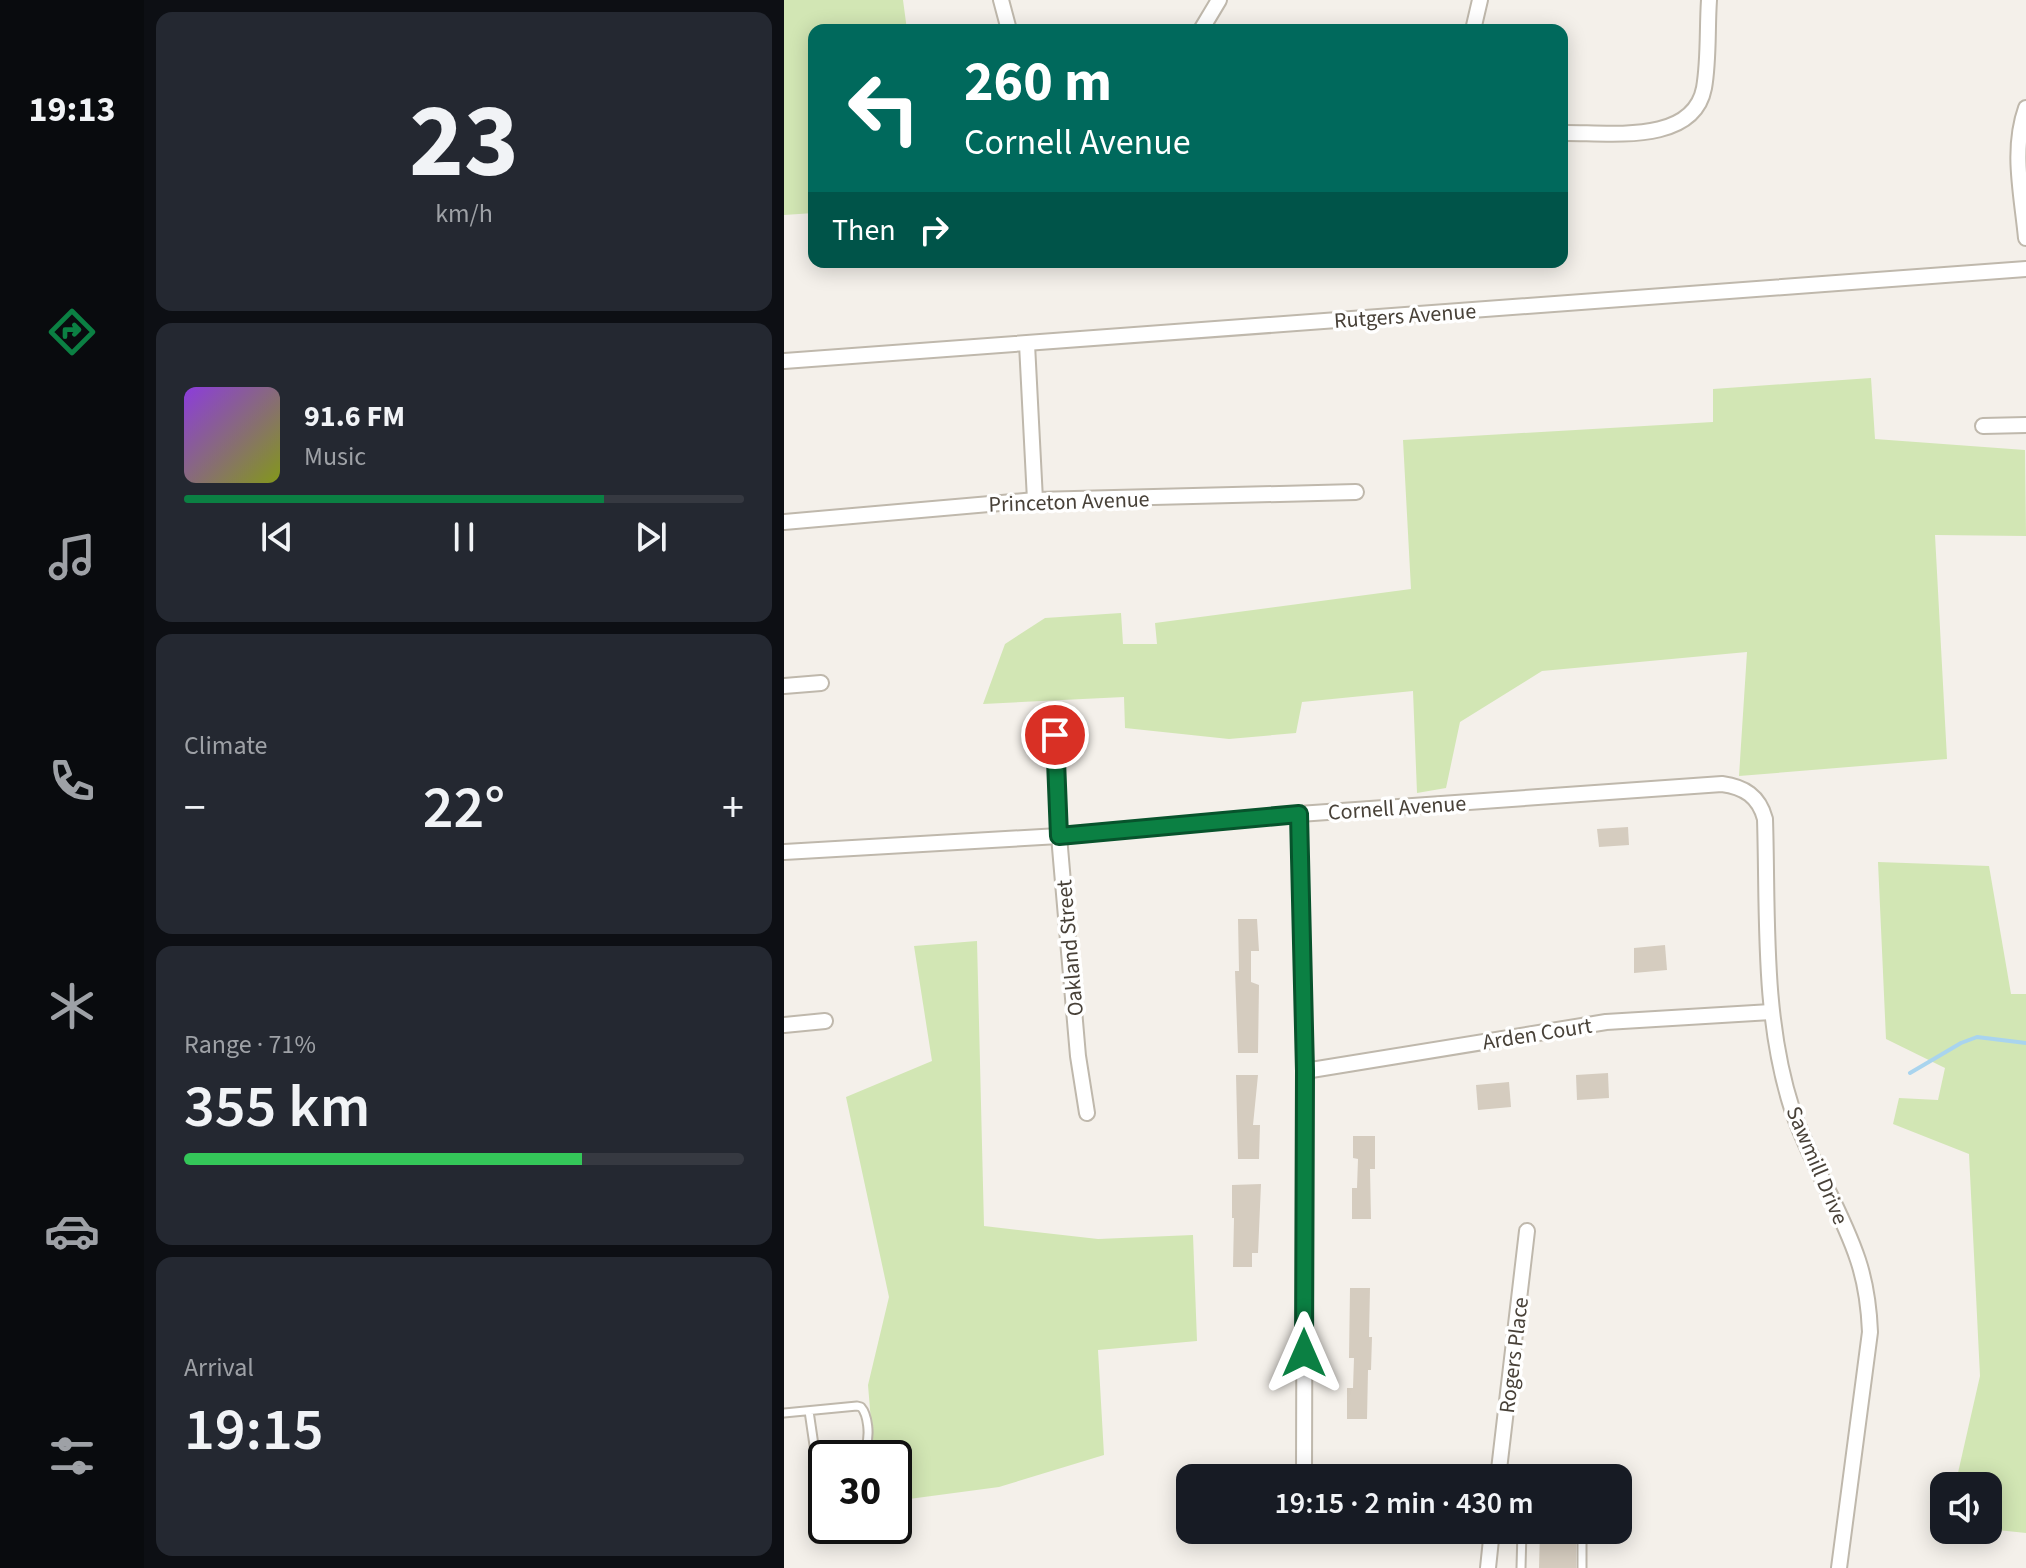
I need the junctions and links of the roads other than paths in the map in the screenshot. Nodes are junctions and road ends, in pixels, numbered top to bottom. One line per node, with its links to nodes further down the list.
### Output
1 (1001, 0): 5 (street)
2 (1219, 0): 6 (street)
3 (1480, 0): 7 (street)
4 (1709, 0): 9 (street)
5 (1007, 24)
6 (1205, 24)
7 (1474, 24)
8 (2026, 108): 10 (street)
9 (1568, 133)
10 (2026, 238)
11 (2026, 269): 12 (street, Rutgers Avenue)
12 (1027, 344): 13 (street, Rutgers Avenue); 17 (street)
13 (784, 361)
14 (2026, 425): 15 (street)
15 (1983, 426)
16 (1356, 492): 17 (street, Princeton Avenue)
17 (1035, 500): 18 (street, Princeton Avenue)
18 (784, 522)
19 (821, 683): 20 (street)
20 (784, 686)
21 (1055, 735): 24 (street, Oakland Street)
22 (1722, 784): 23 (street, Cornell Avenue); 26 (street, Sawmill Drive)
23 (1299, 814): 24 (street, Cornell Avenue); 29 (street)
24 (1059, 836): 25 (street, Cornell Avenue); 30 (street, Oakland Street)
25 (784, 852)
26 (1771, 1012): 29 (street, Arden Court); 42 (street, Sawmill Drive)
27 (825, 1021): 28 (street)
28 (784, 1025)
29 (1305, 1071): 34 (street)
30 (1087, 1113)
31 (1527, 1231): 35 (street, Rogers Place)
32 (809, 1411): 32 (lane); 33 (lane)
33 (784, 1413)
34 (1304, 1464)
35 (1500, 1464)
36 (1491, 1544): 39 (street)
37 (1522, 1544): 40 (lane)
38 (1582, 1544): 41 (lane)
39 (1488, 1568)
40 (1521, 1568)
41 (1582, 1568)
42 (1839, 1568)

